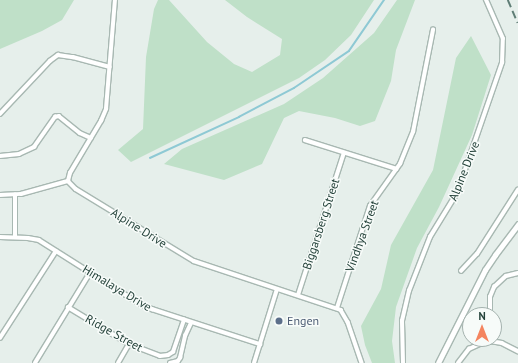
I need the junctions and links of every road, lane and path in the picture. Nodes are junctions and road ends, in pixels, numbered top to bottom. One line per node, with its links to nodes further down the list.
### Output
1 (115, 0): 4 (street)
2 (486, 0): 40 (street, Alpine Drive)
3 (433, 30): 10 (street, Vindhya Street)
4 (110, 67): 5 (street); 6 (street)
5 (0, 114)
6 (91, 138): 9 (street); 11 (street)
7 (305, 140): 8 (street)
8 (344, 153): 10 (street); 23 (street, Biggarsberg Street)
9 (0, 156)
10 (397, 169): 26 (street, Vindhya Street)
11 (68, 181): 14 (street); 22 (street, Alpine Drive)
12 (518, 190): 19 (street)
13 (0, 195): 14 (street)
14 (15, 195): 17 (street)
15 (518, 225): 41 (street)
16 (0, 236): 17 (street, Himalaya Drive)
17 (15, 237): 18 (street, Himalaya Drive)
18 (56, 251): 20 (street, Himalaya Drive); 29 (street)
19 (462, 272)
20 (90, 273): 24 (street); 27 (street, Himalaya Drive)
21 (518, 273): 25 (street)
22 (277, 289): 23 (street, Alpine Drive); 32 (street)
23 (298, 295): 26 (street, Alpine Drive)
24 (68, 307): 31 (street, Ridge Street); 35 (street)
25 (490, 307)
26 (337, 308): 39 (street)
27 (184, 320): 28 (street, Himalaya Drive); 31 (street, Ridge Street)
28 (191, 323): 32 (street, Himalaya Drive); 37 (street)
29 (0, 338)
30 (502, 343): 34 (street)
31 (129, 344): 36 (street)
32 (260, 344): 38 (street)
33 (473, 347): 42 (street)
34 (518, 351)
35 (35, 363)
36 (118, 363)
37 (170, 363)
38 (254, 363)
39 (362, 363)
40 (403, 363)
41 (438, 363)
42 (458, 363)

